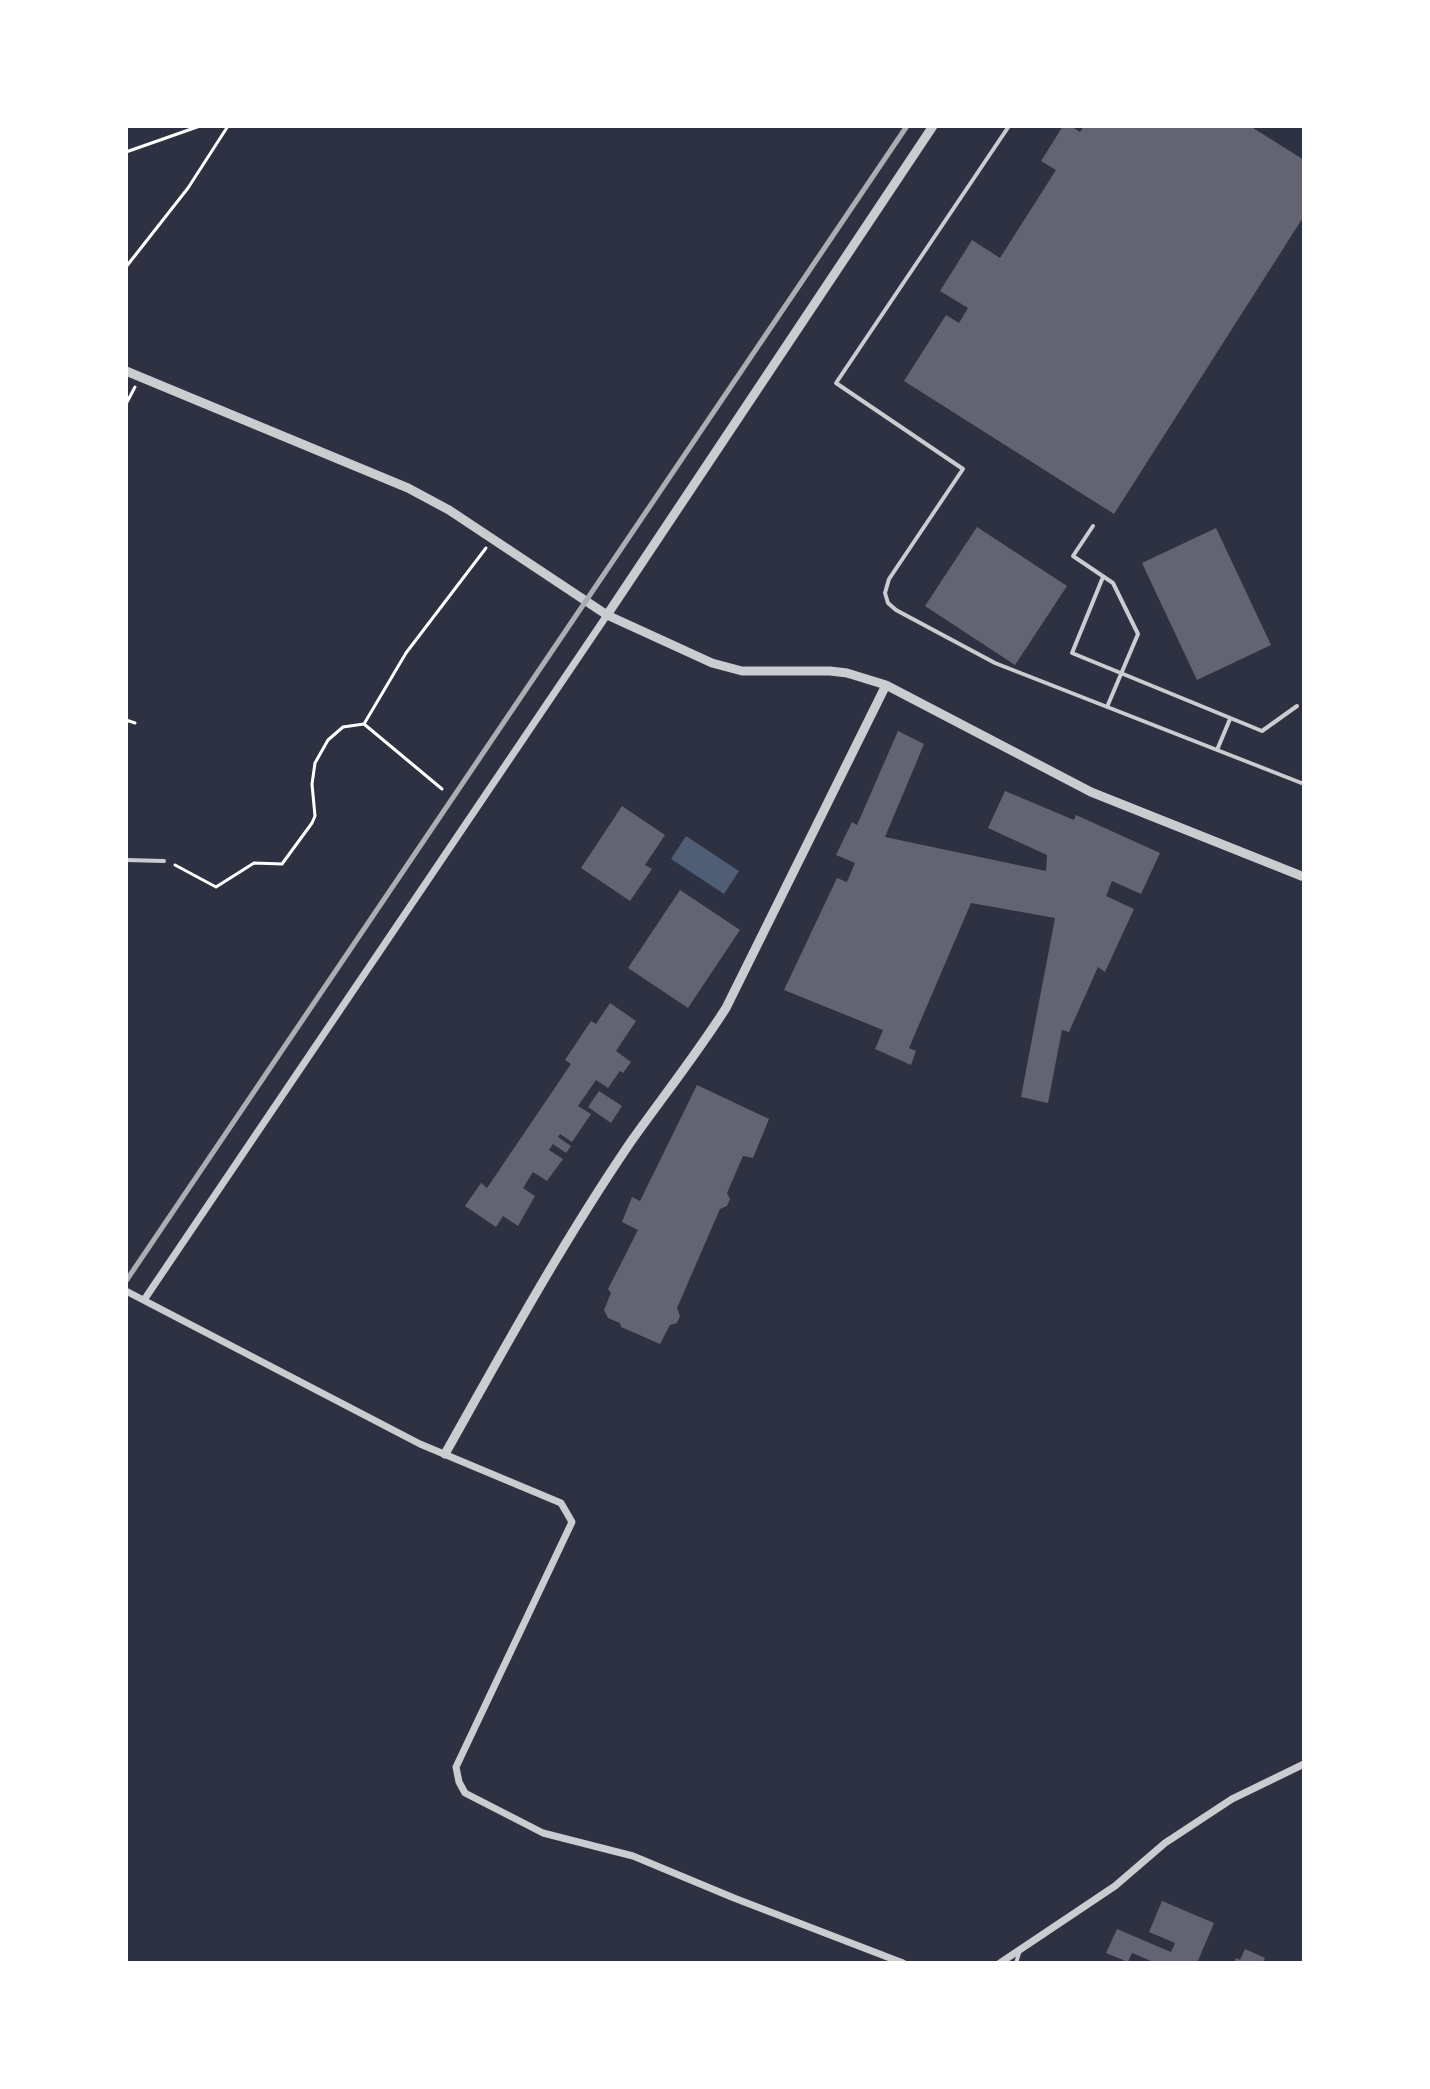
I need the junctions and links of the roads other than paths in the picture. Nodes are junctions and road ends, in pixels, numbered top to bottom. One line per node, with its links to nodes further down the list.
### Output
1 (933, 126): 6 (street)
2 (1009, 126): 10 (lane)
3 (126, 371): 6 (street)
4 (1093, 526): 5 (lane)
5 (1103, 577): 7 (lane); 7 (lane)
6 (607, 615): 8 (street); 18 (street)
7 (1121, 673): 10 (lane); 11 (lane)
8 (886, 685): 16 (street); 19 (street)
9 (1297, 706): 11 (lane)
10 (1107, 707): 12 (lane)
11 (1230, 718): 12 (lane)
12 (1217, 750): 13 (lane)
13 (1304, 784)
14 (126, 860): 15 (lane)
15 (164, 861)
16 (1304, 877)
17 (126, 1291): 18 (street)
18 (144, 1300): 19 (street)
19 (445, 1454): 22 (street)
20 (1304, 1764): 21 (street)
21 (1021, 1948): 23 (street); 24 (lane)
22 (903, 1963)
23 (1000, 1963)
24 (1016, 1963)

